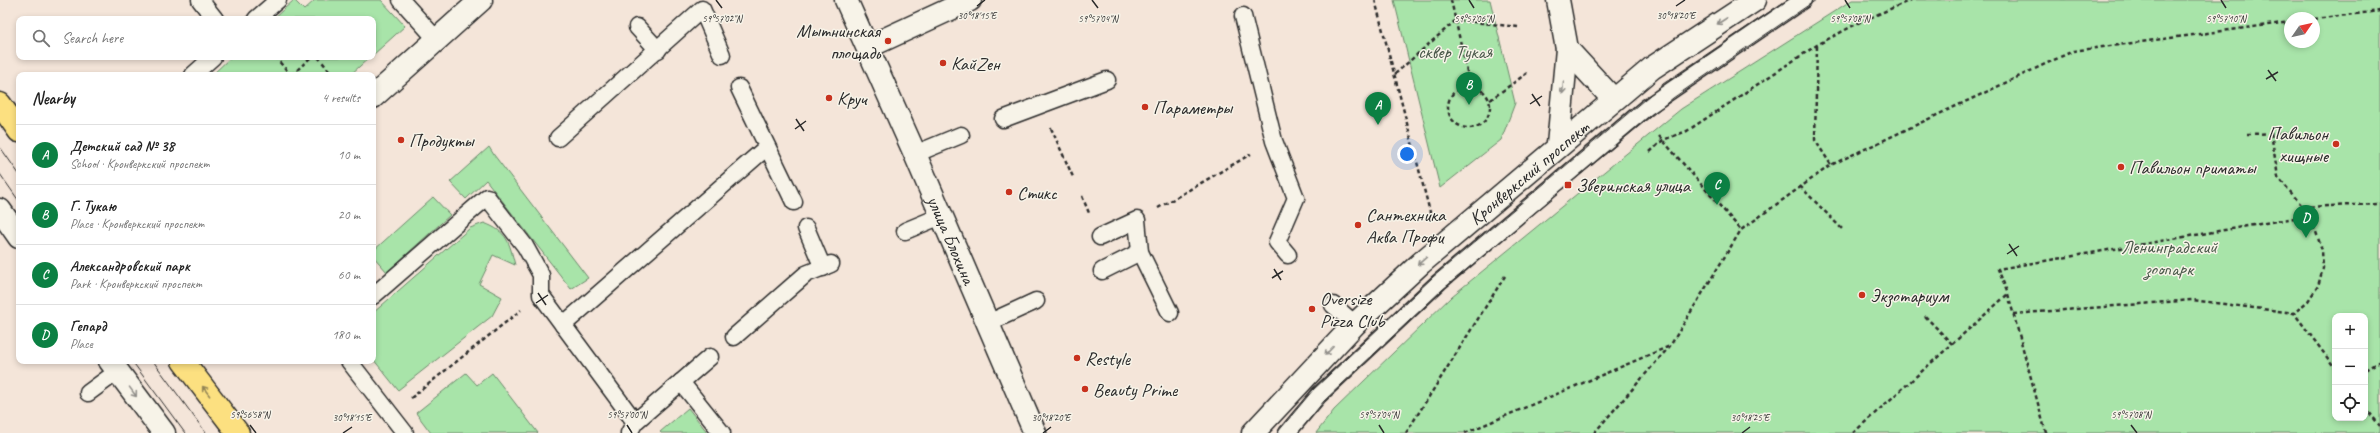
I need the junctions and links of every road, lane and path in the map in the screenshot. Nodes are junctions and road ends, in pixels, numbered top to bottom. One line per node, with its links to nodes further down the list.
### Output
1 (200, 0): 15 (lane)
2 (278, 0): 16 (lane)
3 (401, 0): 23 (lane)
4 (481, 0): 23 (street)
5 (846, 0): 25 (street, улица Блохина)
6 (970, 0): 25 (street)
7 (1375, 0): 38 (path)
8 (1451, 0): 19 (path)
9 (1558, 0): 26 (street)
10 (1755, 0): 43 (street, Кронверкский проспект, one-way to 43)
11 (1803, 0): 116 (lane)
12 (1911, 0): 24 (path)
13 (2380, 8): 14 (path)
14 (2378, 11): 18 (path)
15 (213, 16)
16 (259, 16)
17 (1243, 16): 56 (lane)
18 (2320, 18)
19 (1456, 20): 22 (path); 38 (path); 40 (path)
20 (2284, 23): 61 (path)
21 (637, 27): 27 (lane)
22 (1518, 27)
23 (437, 40): 42 (street)
24 (1817, 45): 55 (path); 61 (path)
25 (868, 47): 60 (street, улица Блохина)
26 (1567, 49): 43 (street); 57 (street, one-way to 57)
27 (658, 50): 28 (lane); 54 (lane)
28 (722, 55)
29 (210, 60): 33 (lane)
30 (278, 60): 34 (path)
31 (308, 60): 35 (path)
32 (320, 60): 36 (path)
33 (196, 72)
34 (288, 72)
35 (294, 72)
36 (330, 72)
37 (1527, 73): 44 (path)
38 (1394, 74): 69 (path)
39 (1107, 80): 46 (lane)
40 (1470, 85): 44 (path); 44 (path)
41 (739, 88): 58 (lane)
42 (376, 94)
43 (1613, 99): 57 (street, Кронверкский проспект)
44 (1490, 100)
45 (0, 104): 48 (main road)
46 (1041, 104): 47 (lane); 62 (path)
47 (1002, 119)
48 (16, 127)
49 (2271, 133): 50 (path); 51 (path); 66 (path)
50 (2292, 133)
51 (2247, 134)
52 (961, 135): 60 (lane)
53 (1659, 136): 55 (path)
54 (558, 138)
55 (1663, 140): 59 (path); 73 (path)
56 (1274, 141): 71 (path); 79 (lane)
57 (1558, 145): 92 (street, Кронверкский проспект, one-way to 92)
58 (767, 147): 64 (lane); 93 (lane)
59 (1650, 152)
60 (915, 154): 68 (street, улица Блохина)
61 (1832, 165): 63 (path)
62 (1073, 177)
63 (1800, 186): 73 (path); 75 (path)
64 (794, 202)
65 (2380, 204): 66 (path)
66 (2302, 207): 70 (path)
67 (0, 210): 76 (street)
68 (941, 216): 74 (lane); 91 (street, улица Блохина)
69 (1431, 216)
70 (2306, 216): 83 (path); 88 (path)
71 (1137, 220): 77 (lane); 78 (lane)
72 (806, 228): 94 (lane)
73 (1741, 230): 96 (path)
74 (905, 231)
75 (1844, 231)
76 (16, 233)
77 (1100, 237)
78 (1140, 252): 80 (lane); 87 (lane)
79 (1288, 255)
80 (1102, 271)
81 (1505, 276): 117 (path)
82 (376, 293): 84 (lane)
83 (2008, 294): 89 (path); 95 (path)
84 (541, 295): 93 (lane); 107 (path)
85 (1036, 302): 91 (lane)
86 (1333, 305): 92 (lane)
87 (1170, 313)
88 (2294, 313): 89 (path); 101 (path)
89 (2013, 314): 121 (path)
90 (1925, 316): 95 (path)
91 (988, 323): 110 (street, улица Блохина)
92 (1355, 324): 115 (street, Кронверкский проспект, one-way to 115)
93 (563, 325): 109 (lane)
94 (734, 337)
95 (1952, 344): 120 (path)
96 (1670, 346): 118 (path); 119 (path)
97 (710, 357): 104 (lane)
98 (2380, 361): 103 (path)
99 (185, 364): 112 (main road, one-way to 99)
100 (351, 364): 107 (lane)
101 (2332, 364)
102 (114, 366): 105 (lane); 111 (street, one-way to 111)
103 (2368, 368)
104 (681, 382): 109 (lane); 114 (lane)
105 (88, 393)
106 (2368, 411): 108 (path)
107 (390, 414): 113 (lane)
108 (2380, 426)
109 (632, 427)
110 (1031, 432)
111 (164, 433)
112 (238, 433)
113 (405, 433)
114 (722, 433)
115 (1253, 433)
116 (1287, 433)
117 (1406, 433)
118 (1465, 433)
119 (1594, 433)
120 (1853, 433)
121 (2046, 433)

